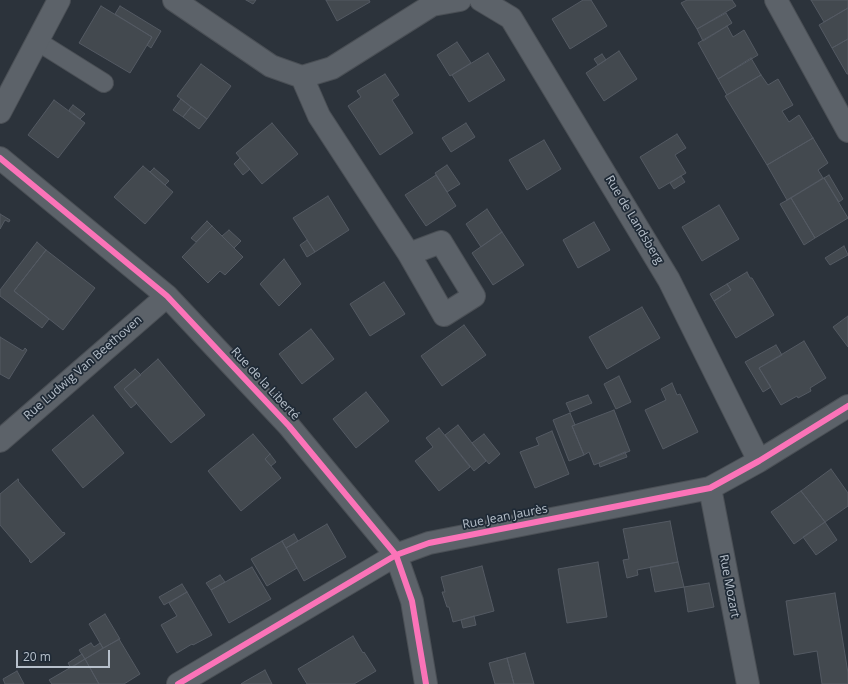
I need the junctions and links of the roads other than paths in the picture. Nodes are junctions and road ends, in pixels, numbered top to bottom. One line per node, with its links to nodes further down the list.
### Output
1 (59, 0): 6 (street)
2 (174, 0): 7 (street)
3 (460, 0): 7 (street)
4 (482, 0): 16 (street, Rue de Landsberg)
5 (776, 0): 10 (street)
6 (37, 41): 8 (lane); 9 (street)
7 (302, 77): 12 (street)
8 (104, 83)
9 (0, 112)
10 (848, 131)
11 (0, 158): 13 (street, Rue de la Liberté)
12 (409, 254)
13 (167, 296): 15 (street, Rue Ludwig Van Beethoven); 18 (street, Rue de la Liberté)
14 (848, 406): 16 (street, Rue Jean Jaurès)
15 (0, 441)
16 (759, 461): 17 (street, Rue Jean Jaurès)
17 (710, 488): 18 (street, Rue Jean Jaurès); 21 (street, Rue Mozart)
18 (396, 556): 19 (street, Rue Jean Jaurès); 20 (street, Rue de la Liberté)
19 (178, 684)
20 (426, 684)
21 (748, 684)

